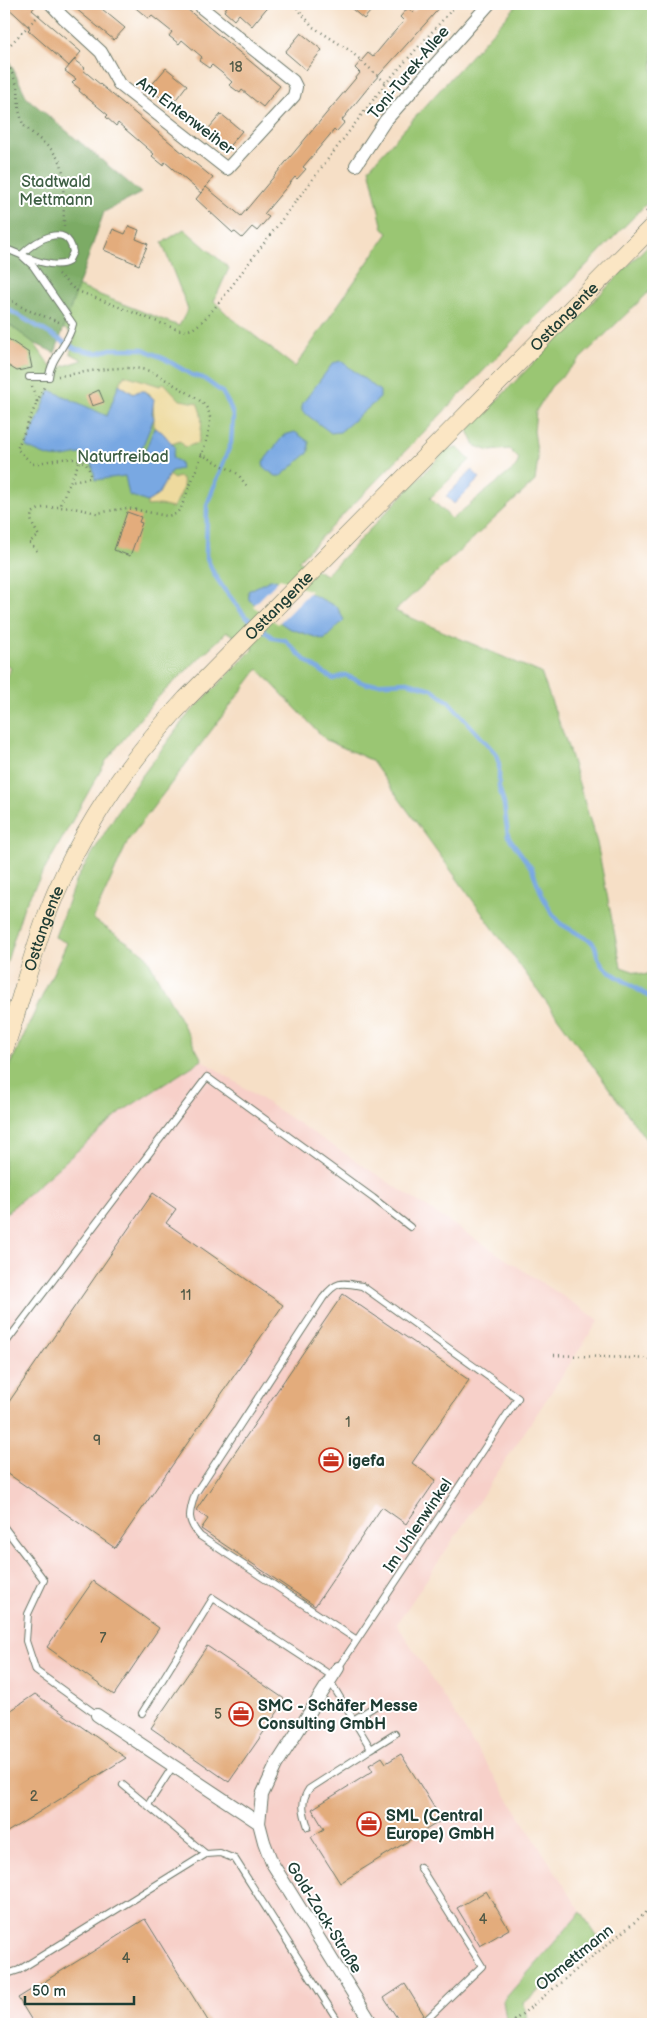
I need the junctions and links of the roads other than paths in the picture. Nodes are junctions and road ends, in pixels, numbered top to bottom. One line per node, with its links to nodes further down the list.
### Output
1 (200, 4): 3 (street, Am Entenweiher)
2 (488, 4): 4 (street, Toni-Turek-Allee)
3 (47, 7)
4 (356, 165)
5 (653, 226): 9 (main road, Osttangente)
6 (4, 248): 7 (lane)
7 (21, 255): 7 (lane); 8 (lane)
8 (28, 377)
9 (4, 1050)
10 (410, 1227): 11 (lane)
11 (4, 1345)
12 (4, 1527): 17 (lane)
13 (357, 1640): 13 (lane, Im Uhlenwinkel); 14 (lane, Im Uhlenwinkel)
14 (333, 1675): 16 (lane); 18 (lane); 24 (street, Gold-Zack-Straße)
15 (377, 1705): 18 (lane)
16 (142, 1713)
17 (97, 1715): 21 (street)
18 (353, 1720): 20 (lane)
19 (394, 1734): 20 (lane)
20 (371, 1749): 25 (lane)
21 (173, 1766): 23 (lane); 24 (street)
22 (123, 1786): 23 (lane)
23 (148, 1806): 26 (lane)
24 (259, 1824): 30 (street, Gold-Zack-Straße)
25 (308, 1827)
26 (206, 1854): 28 (lane); 29 (lane)
27 (420, 1867): 31 (lane)
28 (4, 1975)
29 (340, 2024)
30 (372, 2024)
31 (422, 2024)

